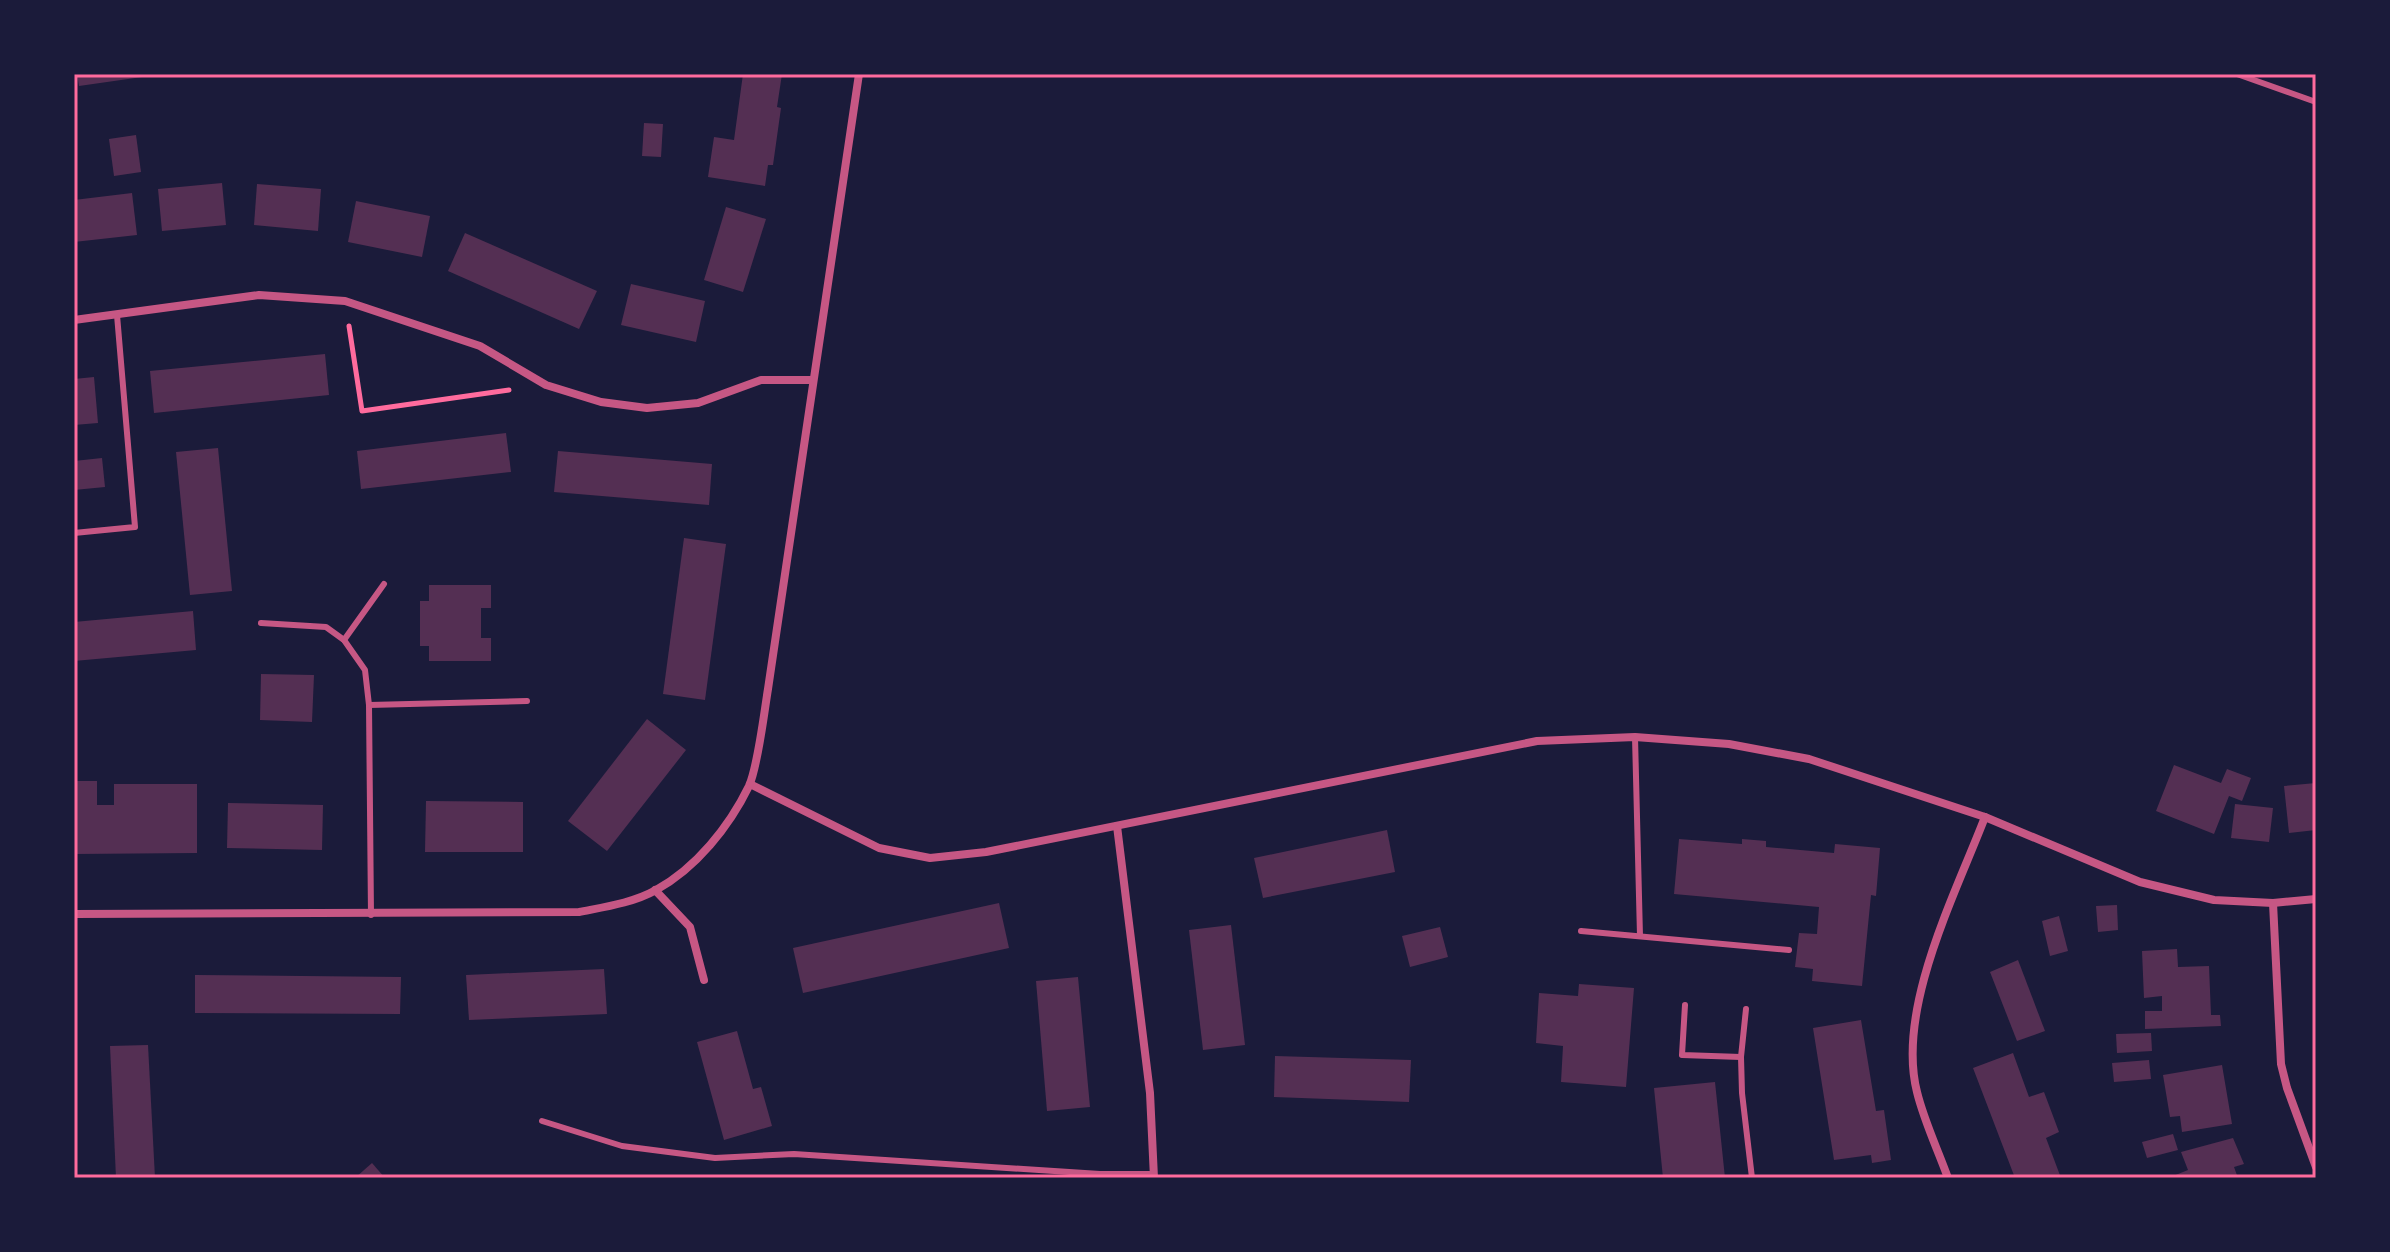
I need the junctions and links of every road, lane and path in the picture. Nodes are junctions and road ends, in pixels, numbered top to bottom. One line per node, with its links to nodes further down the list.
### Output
1 (859, 74): 7 (street)
2 (2237, 74): 3 (lane)
3 (2316, 102)
4 (345, 301): 5 (street); 8 (street); 8 (path)
5 (117, 315): 6 (street); 9 (lane)
6 (74, 320)
7 (812, 380): 8 (street); 16 (street)
8 (546, 385)
9 (74, 533)
10 (384, 584): 12 (lane)
11 (261, 623): 12 (lane)
12 (344, 640): 14 (lane)
13 (527, 701): 14 (lane)
14 (369, 705): 23 (lane)
15 (1635, 737): 17 (street); 18 (street); 25 (lane)
16 (750, 784): 18 (street); 19 (street)
17 (1985, 817): 21 (street); 35 (street)
18 (1117, 826): 33 (street)
19 (655, 890): 23 (street); 27 (street)
20 (2316, 899): 21 (street)
21 (2273, 903): 32 (street)
22 (74, 914): 23 (street)
23 (371, 915)
24 (1581, 931): 25 (lane)
25 (1640, 936): 26 (lane)
26 (1789, 950)
27 (704, 980)
28 (1685, 1005): 30 (lane)
29 (1746, 1009): 30 (lane)
30 (1741, 1057): 34 (lane)
31 (542, 1121): 33 (lane)
32 (2316, 1167)
33 (1154, 1176)
34 (1752, 1178)
35 (1946, 1178)

